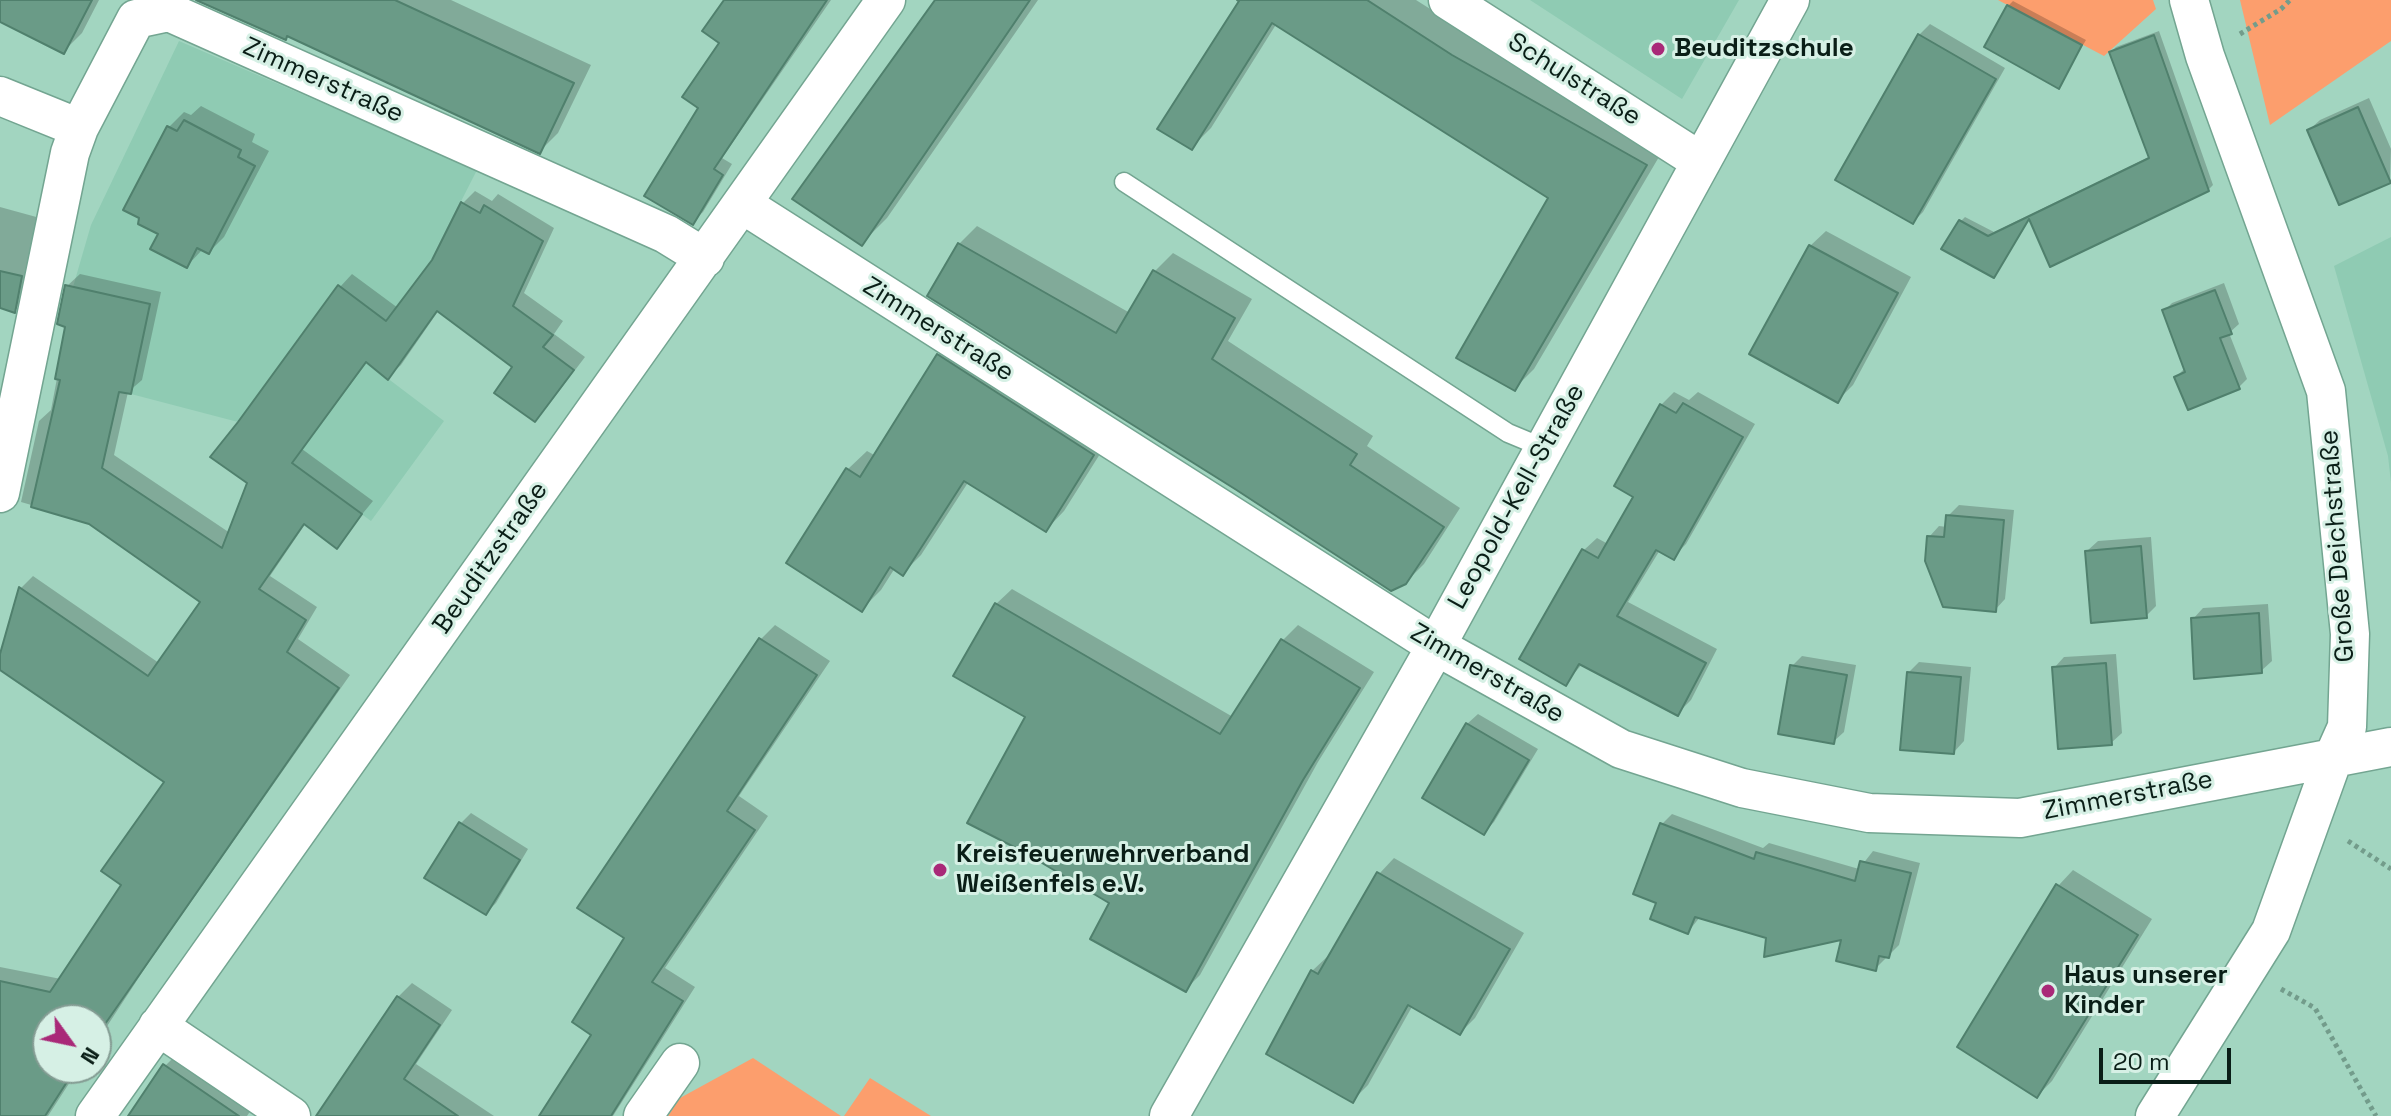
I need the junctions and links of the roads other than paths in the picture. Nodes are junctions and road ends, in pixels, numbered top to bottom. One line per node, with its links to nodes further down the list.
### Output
1 (886, 0): 9 (street, Beuditzstraße)
2 (1448, 0): 7 (street, Schulstraße)
3 (1790, 0): 7 (street, Leopold-Kell-Straße)
4 (2189, 0): 15 (street, Große Deichstraße)
5 (0, 96): 6 (street)
6 (79, 128): 10 (street, Zimmerstraße); 12 (street)
7 (1700, 161): 11 (street, Leopold-Kell-Straße)
8 (1124, 182): 11 (lane)
9 (742, 204): 10 (street, Beuditzstraße); 13 (street, Zimmerstraße)
10 (705, 258): 16 (street, Beuditzstraße)
11 (1544, 448): 13 (street, Leopold-Kell-Straße)
12 (0, 493)
13 (1436, 646): 15 (street, Zimmerstraße); 21 (street, Leopold-Kell-Straße)
14 (2391, 747): 15 (street, Zimmerstraße)
15 (2334, 756): 22 (street, Große Deichstraße)
16 (158, 1026): 18 (street, Beuditzstraße); 19 (street)
17 (680, 1063): 20 (street)
18 (95, 1116)
19 (291, 1116)
20 (643, 1116)
21 (1169, 1116)
22 (2155, 1116)

